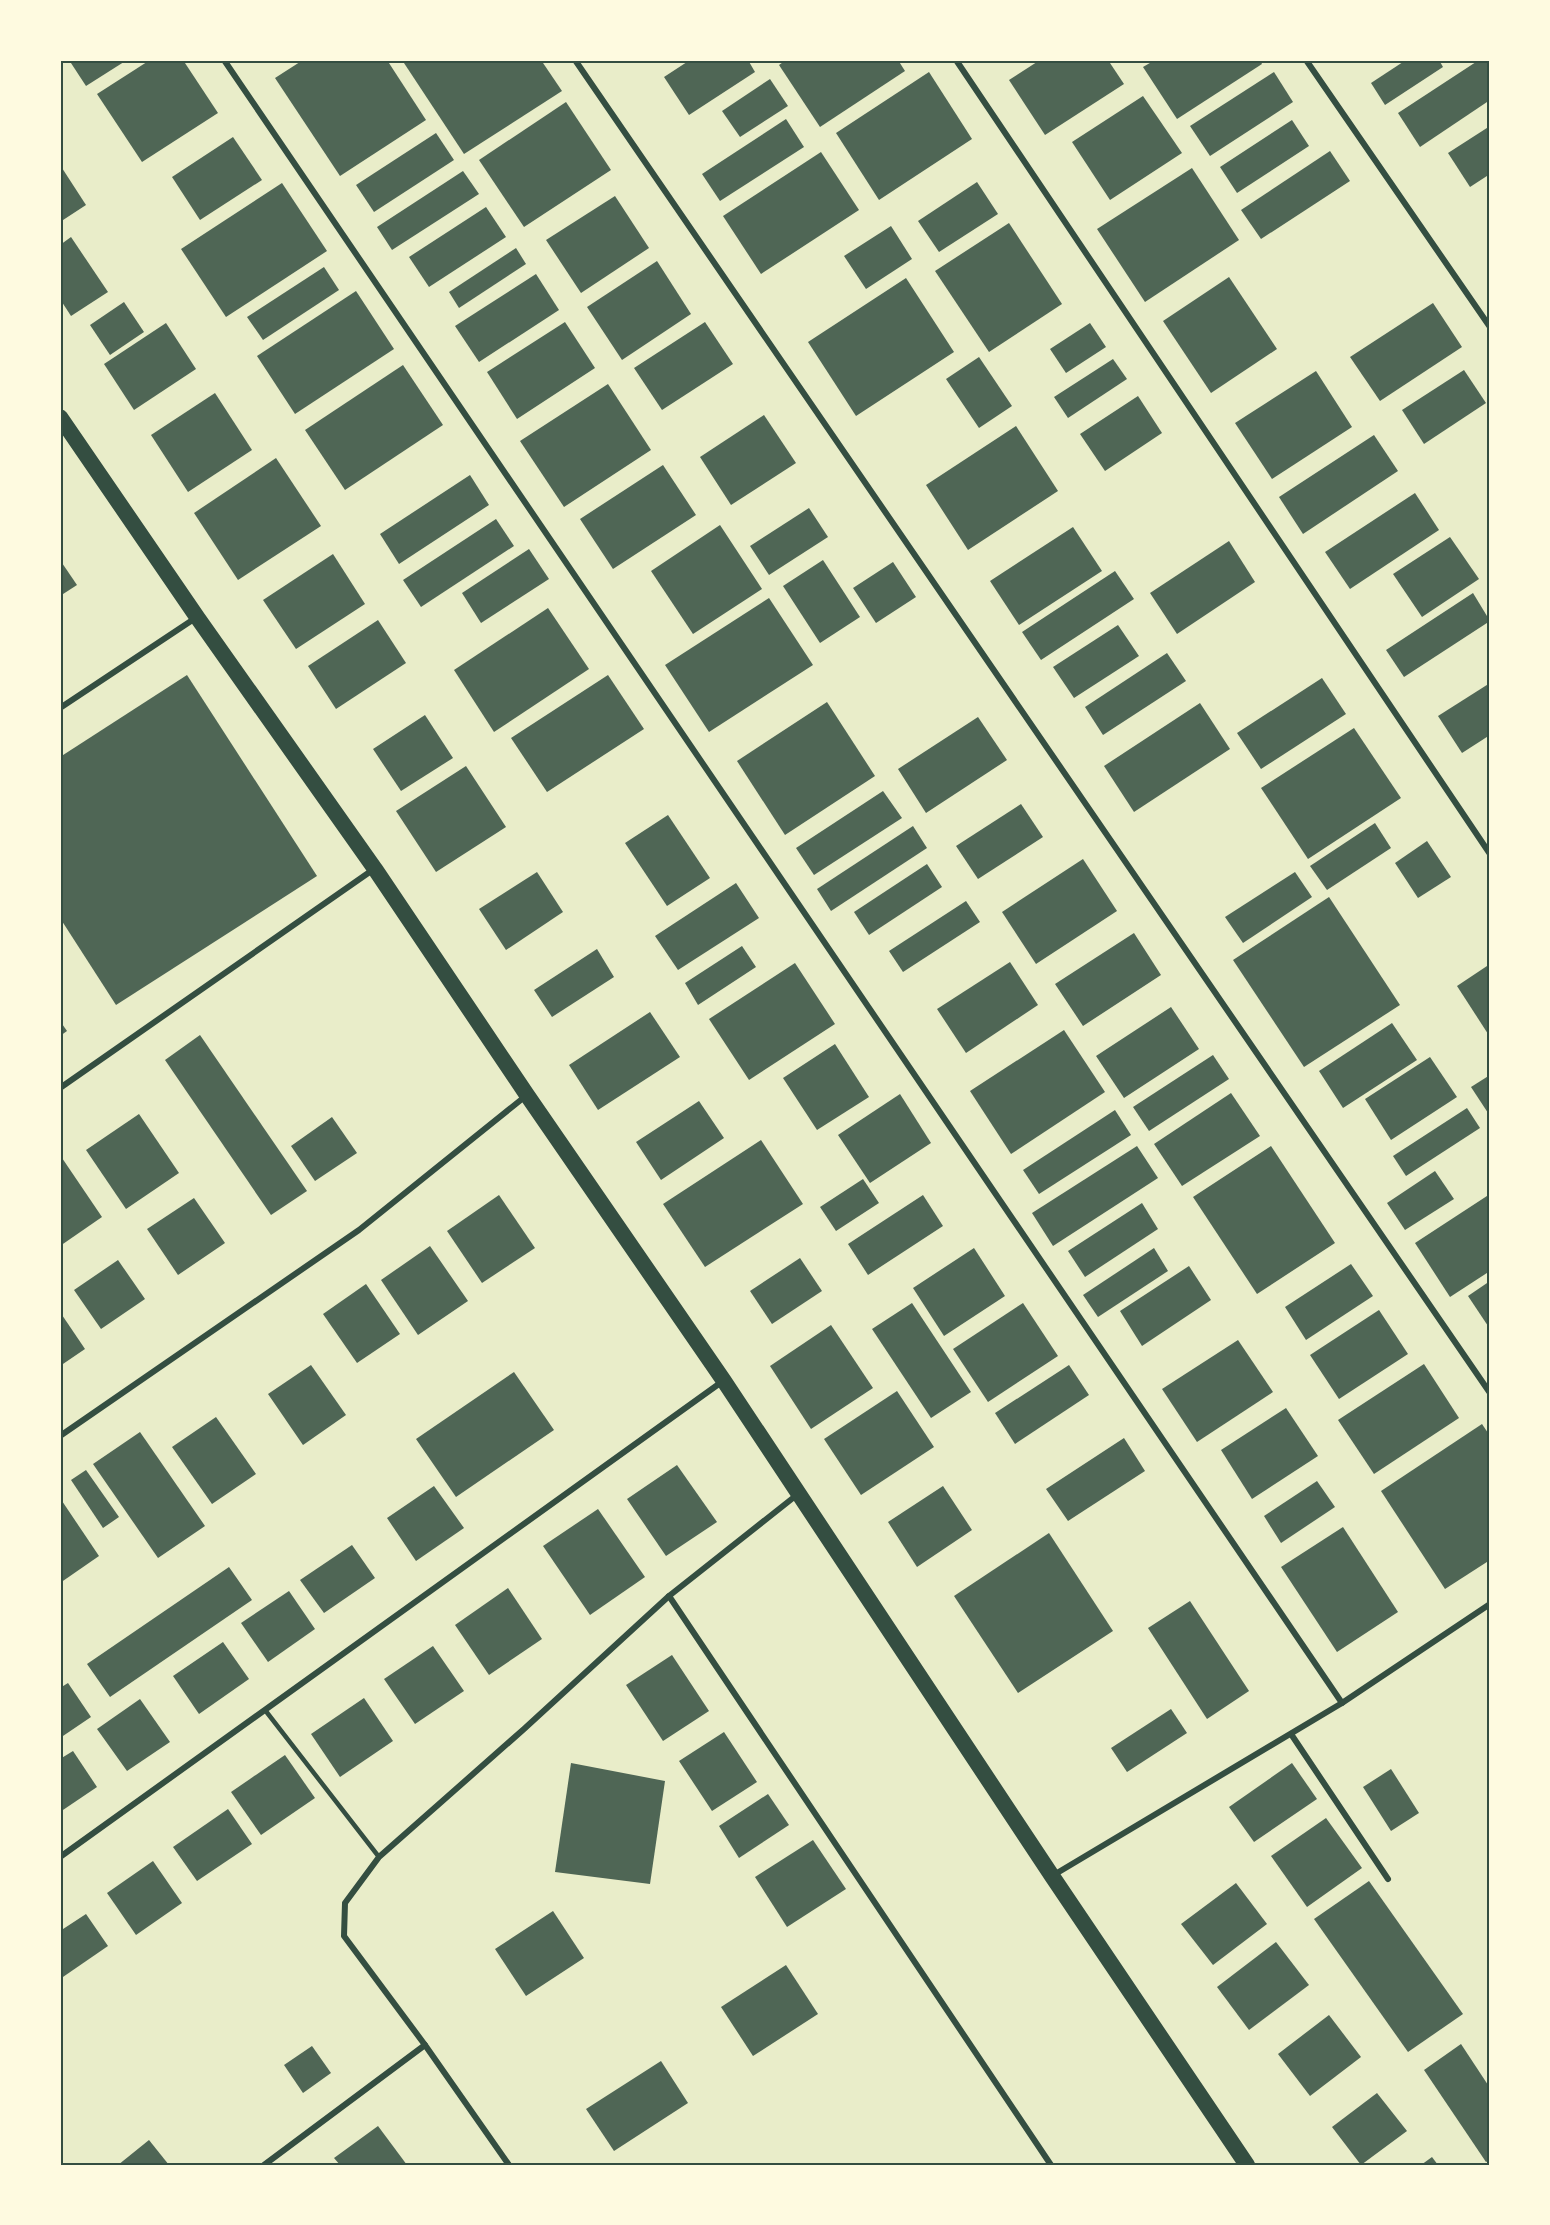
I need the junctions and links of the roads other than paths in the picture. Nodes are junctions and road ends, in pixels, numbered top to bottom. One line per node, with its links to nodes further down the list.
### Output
1 (224, 60): 19 (street)
2 (576, 60): 14 (street)
3 (956, 60): 9 (street)
4 (1306, 60): 5 (street)
5 (1490, 327)
6 (60, 417): 7 (highway)
7 (197, 617): 8 (street); 10 (highway)
8 (60, 708)
9 (1490, 854)
10 (375, 869): 11 (street); 12 (highway)
11 (60, 1088)
12 (527, 1095): 13 (highway); 15 (street)
13 (724, 1381): 16 (highway); 20 (street)
14 (1490, 1393)
15 (60, 1436)
16 (799, 1494): 17 (street); 24 (highway)
17 (669, 1596): 23 (street); 29 (street)
18 (1490, 1604): 19 (street)
19 (1342, 1703): 21 (street)
20 (265, 1710): 22 (street); 23 (lane)
21 (1291, 1734): 24 (street); 25 (street)
22 (60, 1857)
23 (379, 1857): 26 (street)
24 (1052, 1876): 30 (highway)
25 (1388, 1879)
26 (425, 2045): 27 (street); 28 (street)
27 (264, 2165)
28 (509, 2165)
29 (1051, 2165)
30 (1247, 2165)

